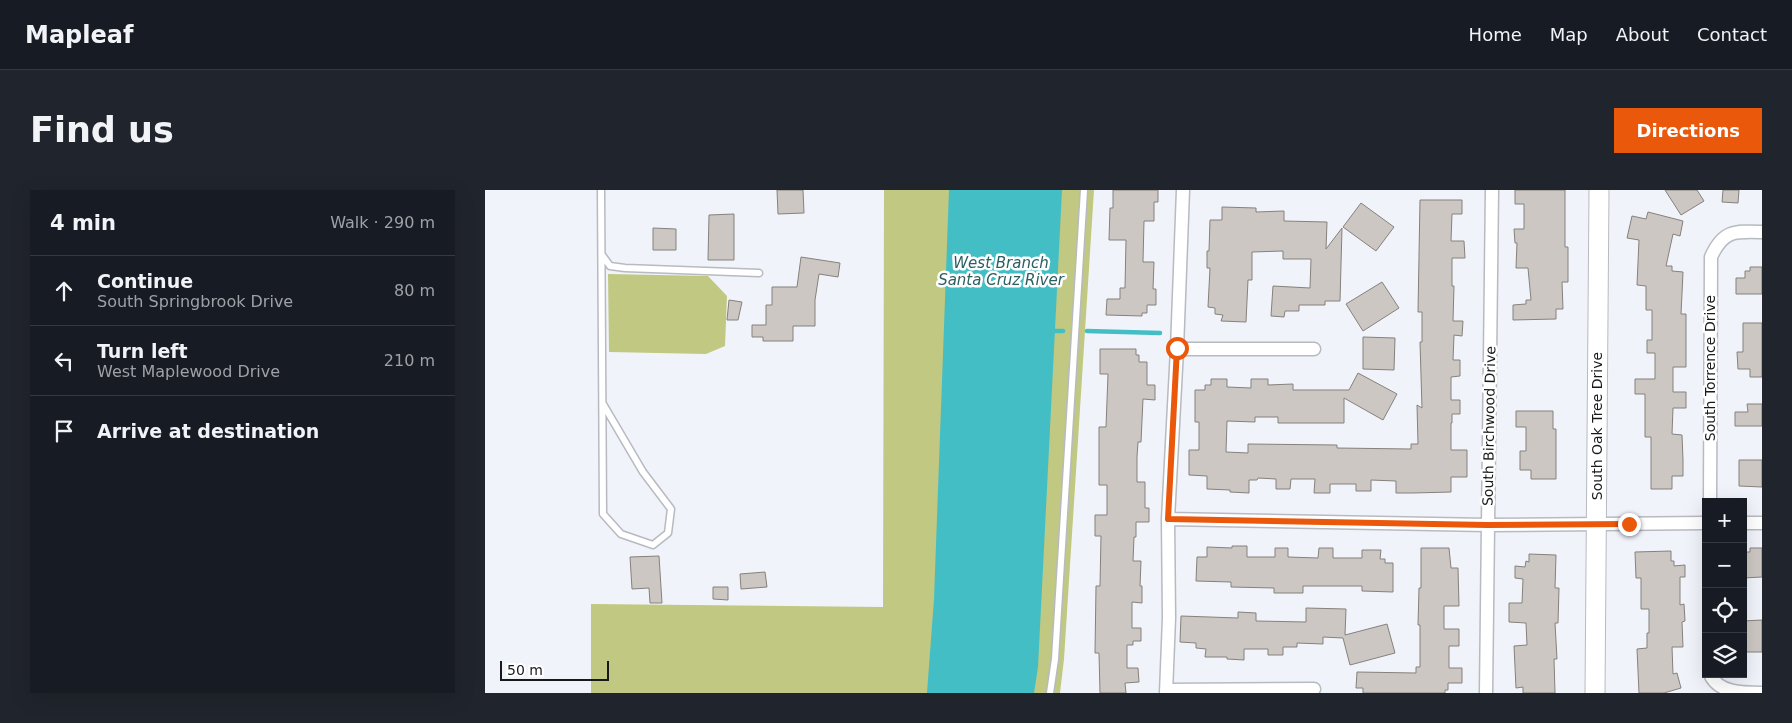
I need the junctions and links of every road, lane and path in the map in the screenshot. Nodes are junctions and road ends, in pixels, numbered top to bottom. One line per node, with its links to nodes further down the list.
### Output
1 (601, 190): 7 (lane)
2 (1084, 190): 22 (lane)
3 (1183, 190): 9 (street)
4 (1492, 190): 18 (street, South Birchwood Drive)
5 (1599, 190): 17 (street, South Oak Tree Drive)
6 (1762, 232): 12 (street, South Torrence Drive)
7 (602, 254): 8 (lane); 11 (lane)
8 (759, 273)
9 (1177, 348): 10 (street); 13 (street)
10 (1314, 349)
11 (603, 404): 11 (lane)
12 (1710, 498)
13 (1168, 519): 18 (street); 21 (street)
14 (1702, 523): 17 (street)
15 (1747, 523): 16 (street)
16 (1762, 523)
17 (1596, 524): 18 (street); 24 (street, South Oak Tree Drive)
18 (1487, 525): 23 (street, South Birchwood Drive)
19 (1709, 681): 25 (street)
20 (1314, 689): 21 (street)
21 (1166, 691)
22 (1050, 693)
23 (1486, 693)
24 (1595, 693)
25 (1762, 693)

